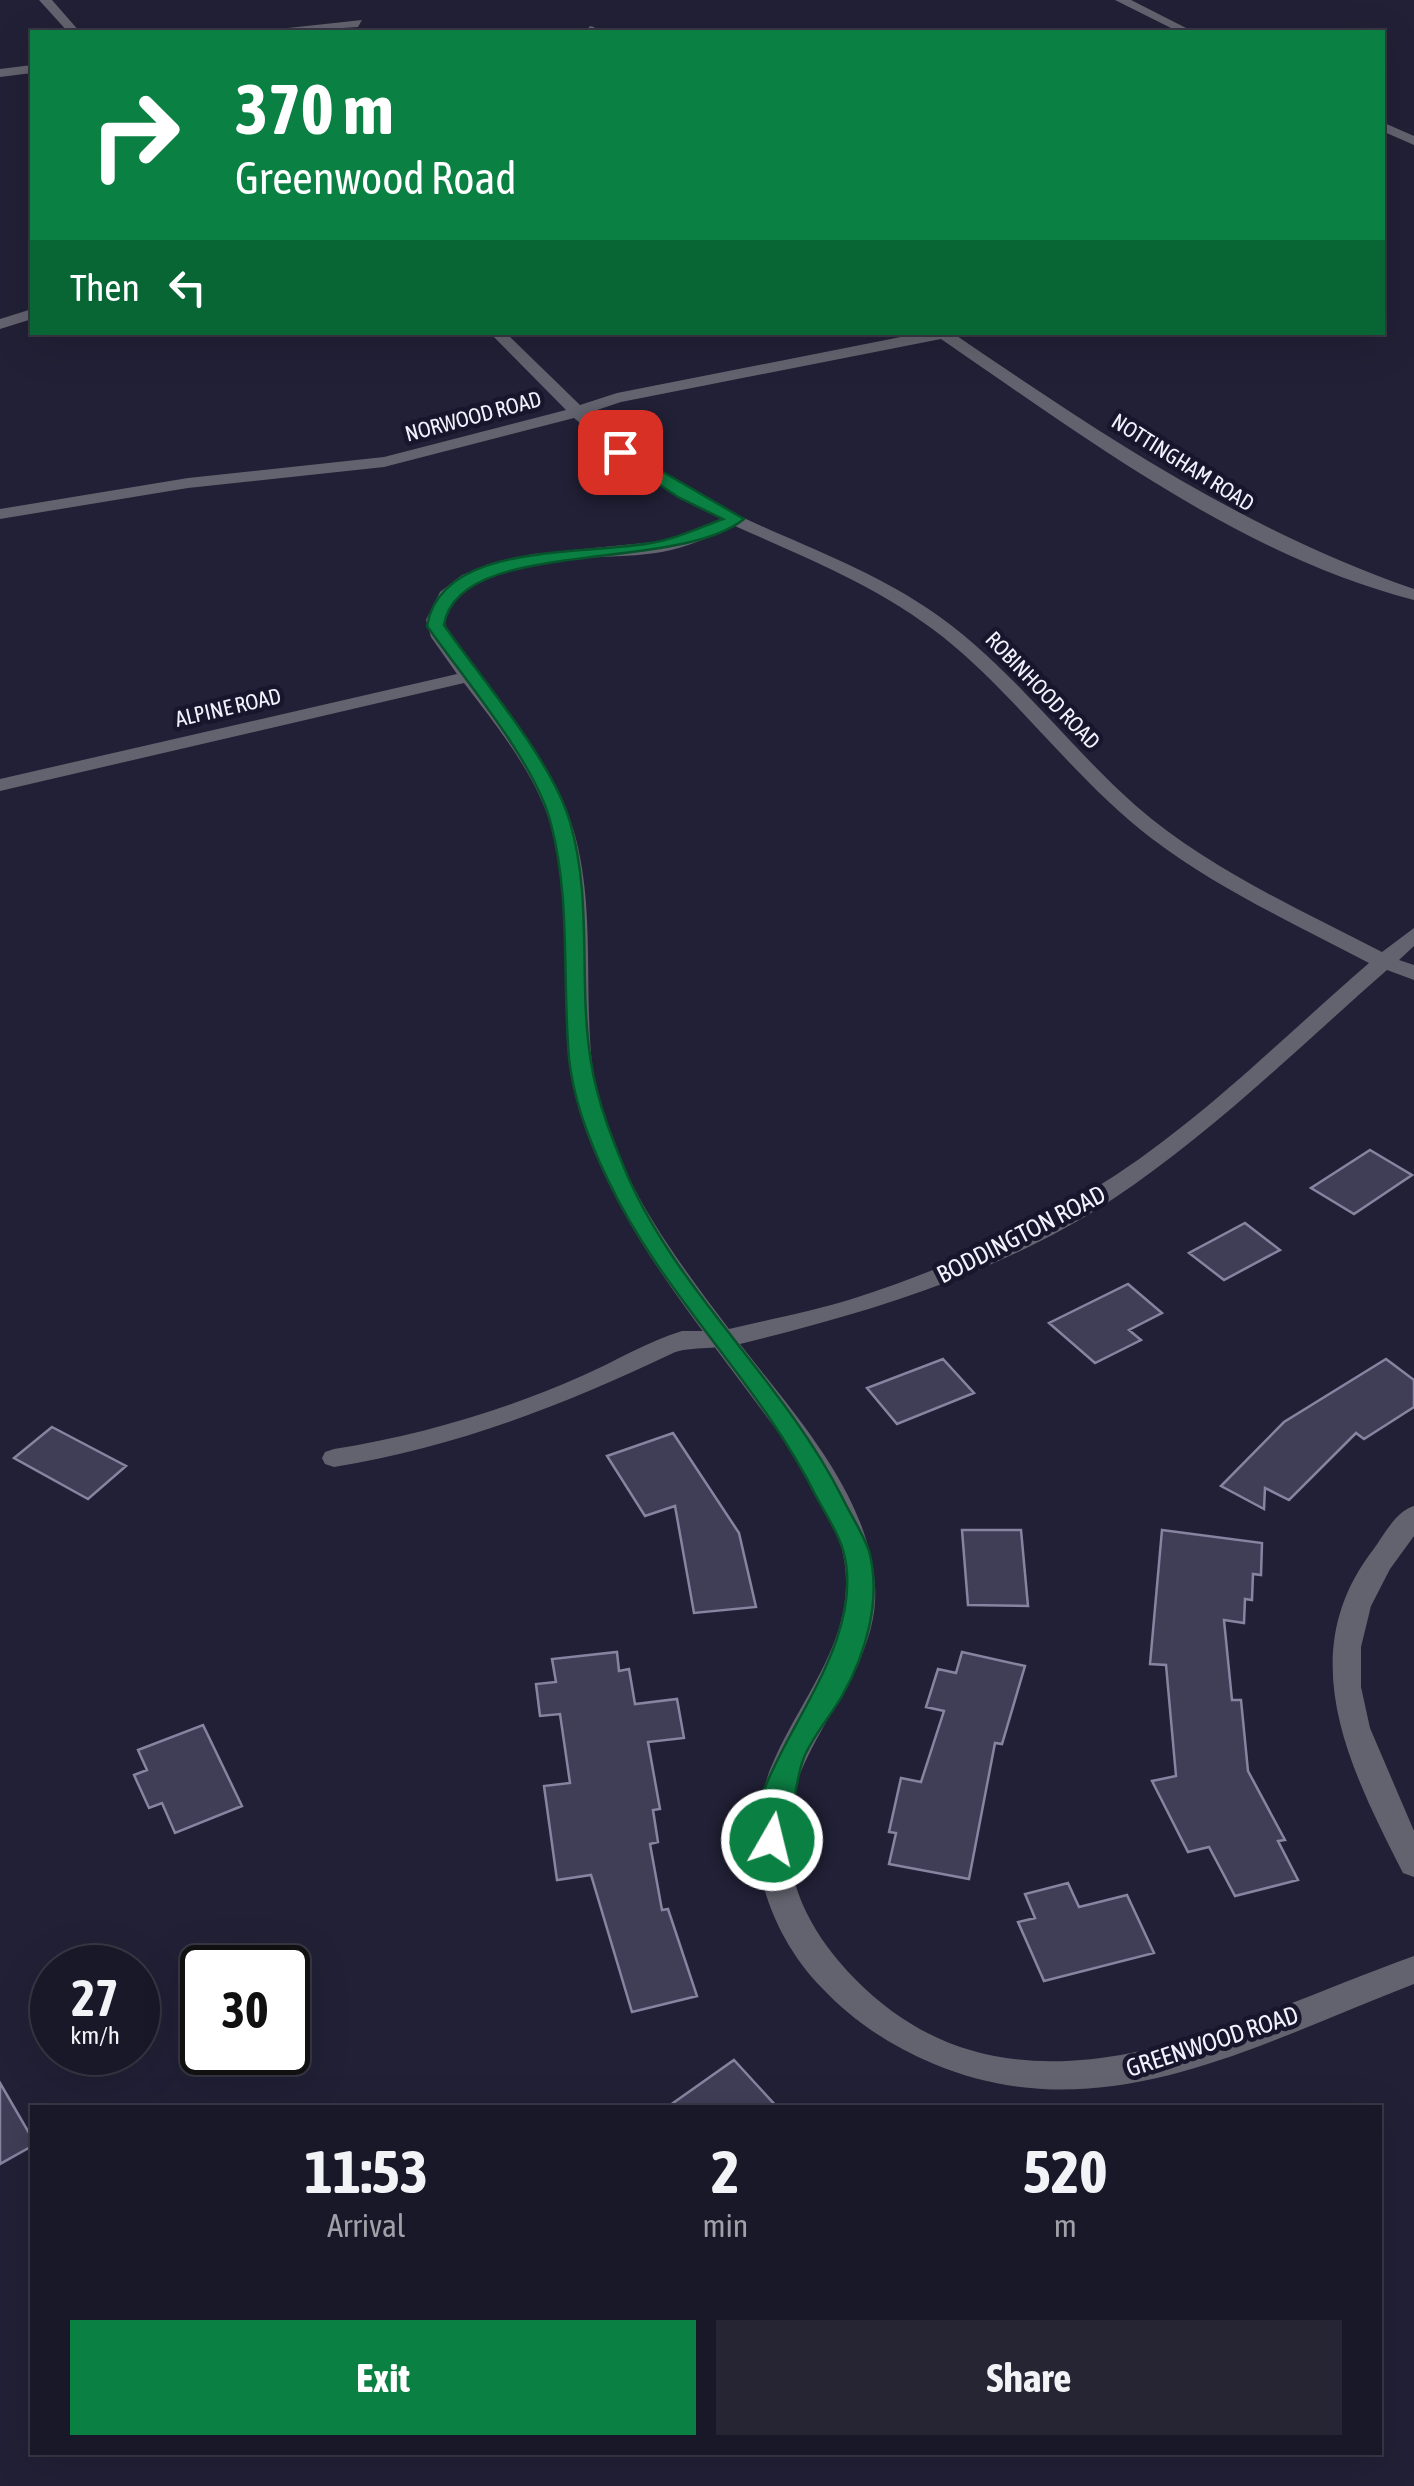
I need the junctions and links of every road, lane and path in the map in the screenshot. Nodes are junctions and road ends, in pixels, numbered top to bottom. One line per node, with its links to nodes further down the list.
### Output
1 (45, 0): 4 (street)
2 (1120, 0): 6 (street)
3 (358, 22): 5 (street)
4 (72, 30)
5 (302, 30)
6 (1184, 30)
7 (30, 69): 8 (street)
8 (0, 74)
9 (1385, 127): 10 (street)
10 (1414, 141)
11 (30, 314): 12 (street)
12 (3, 317)
13 (499, 335): 16 (street, ROBINHOOD ROAD)
14 (938, 335): 16 (street, NORWOOD ROAD)
15 (951, 335): 19 (street, NOTTINGHAM ROAD)
16 (576, 410): 17 (street, NORWOOD ROAD); 18 (street, ROBINHOOD ROAD)
17 (0, 514)
18 (736, 519): 20 (street, GREENWOOD ROAD); 23 (street, ROBINHOOD ROAD)
19 (1414, 595)
20 (467, 677): 21 (street, ALPINE ROAD); 25 (street, GREENWOOD ROAD)
21 (0, 785)
22 (1414, 934): 23 (street, BODDINGTON ROAD)
23 (1385, 962): 24 (street, ROBINHOOD ROAD); 25 (street, BODDINGTON ROAD)
24 (1414, 973)
25 (724, 1340): 26 (lane); 29 (street, GREENWOOD ROAD)
26 (334, 1458)
27 (1414, 1516): 28 (street)
28 (1414, 1864)
29 (1414, 1970)

